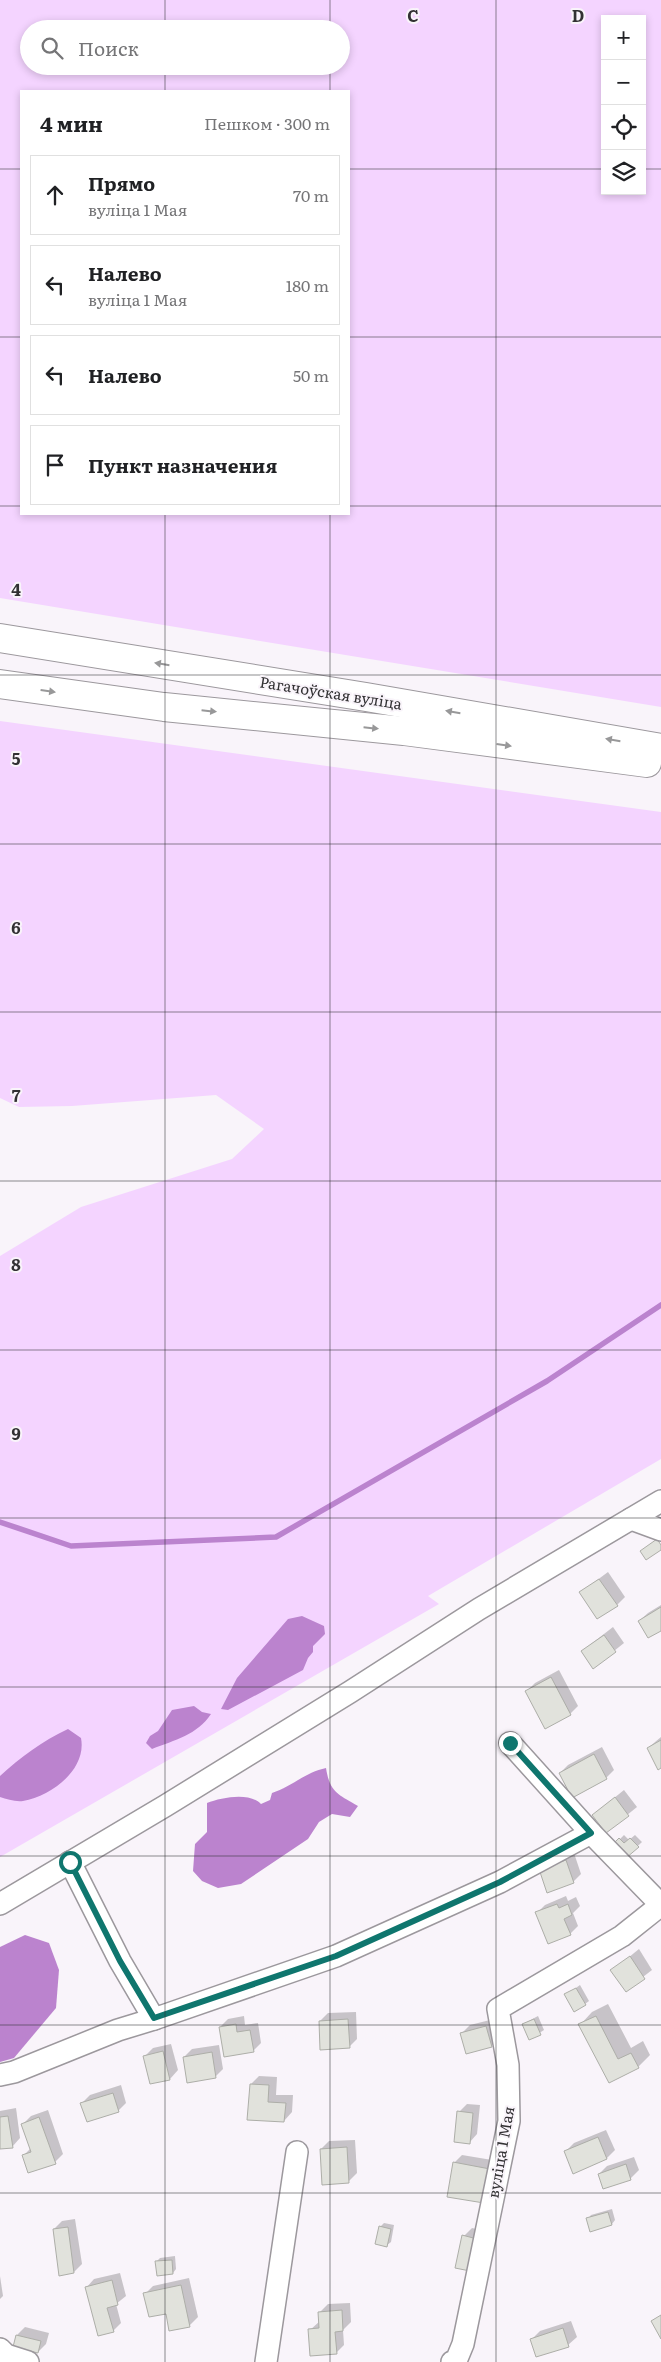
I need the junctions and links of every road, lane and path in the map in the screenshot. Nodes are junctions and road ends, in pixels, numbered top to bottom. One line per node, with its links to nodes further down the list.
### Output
1 (0, 638): 3 (main road, Рагачоўская вуліца, one-way to 1)
2 (0, 684): 4 (main road, Рагачоўская вуліца, one-way to 4)
3 (661, 748)
4 (661, 765)
5 (661, 1501): 6 (street)
6 (632, 1519): 7 (street); 10 (street)
7 (661, 1530)
8 (510, 1743): 9 (street, вуліца 1 Мая)
9 (591, 1833): 12 (street, вуліца 1 Мая); 13 (street)
10 (70, 1862): 11 (street); 13 (street)
11 (0, 1904)
12 (661, 1905): 19 (street, вуліца 1 Мая)
13 (154, 2018): 14 (street)
14 (0, 2075)
15 (297, 2152): 18 (street)
16 (0, 2349): 17 (street)
17 (28, 2362)
18 (266, 2362)
19 (452, 2362)

